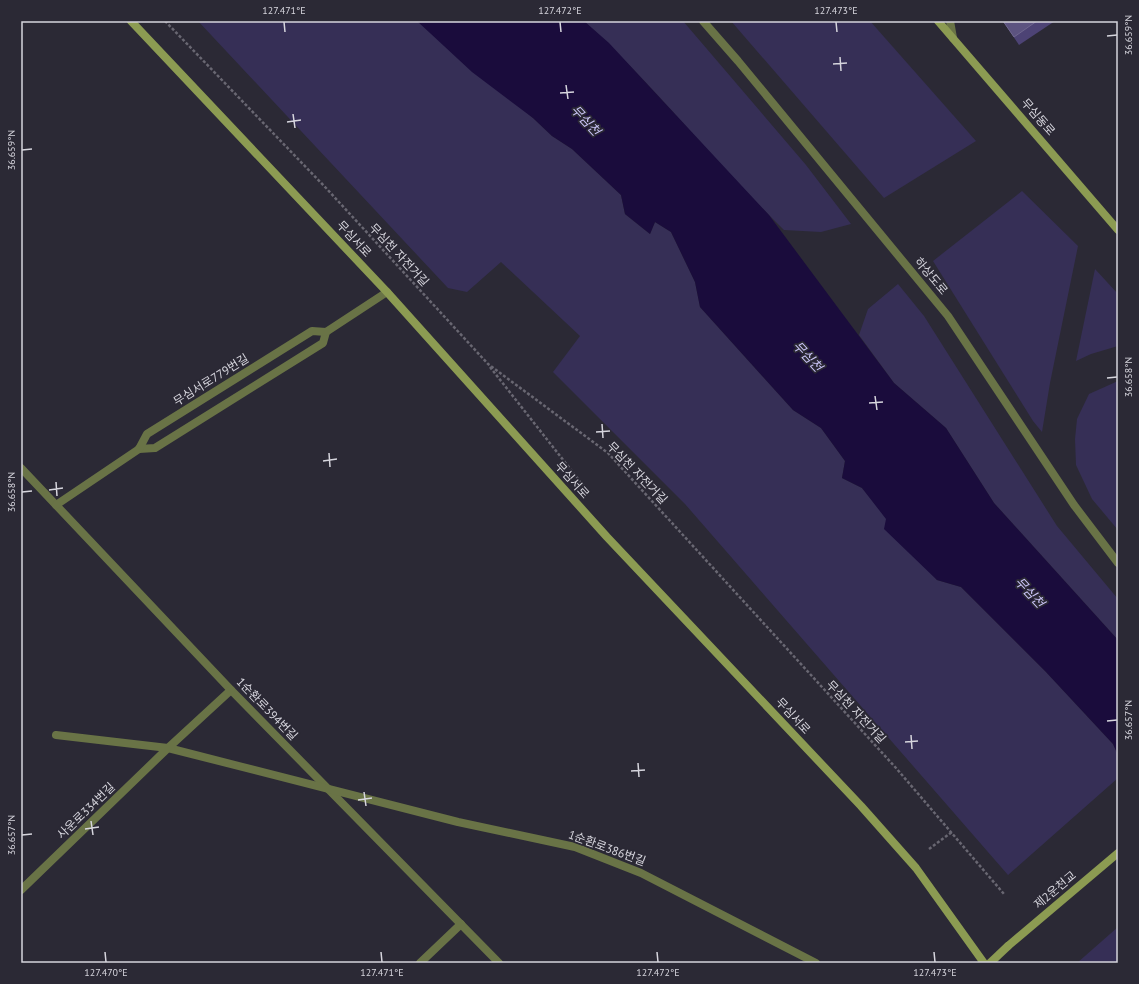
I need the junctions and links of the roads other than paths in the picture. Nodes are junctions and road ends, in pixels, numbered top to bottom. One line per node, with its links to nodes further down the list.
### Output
1 (131, 21): 7 (street, 무심서로)
2 (703, 21): 12 (street, 하상도로)
3 (938, 21): 5 (street, 무심동로)
4 (950, 21): 5 (street)
5 (953, 38): 6 (street, 무심동로)
6 (1118, 230)
7 (387, 292): 8 (street, 무심서로779번길); 23 (street, 무심서로)
8 (326, 332): 9 (street, 무심서로779번길); 9 (street)
9 (140, 448): 11 (street, 무심서로779번길)
10 (21, 468): 11 (street, 1순환로394번길)
11 (56, 504): 13 (street, 1순환로394번길)
12 (1118, 563)
13 (231, 690): 15 (street, 사운로334번길); 16 (street, 1순환로394번길)
14 (56, 735): 15 (street)
15 (168, 748): 16 (street, 1순환로386번길); 18 (street, 사운로334번길)
16 (326, 787): 19 (street, 1순환로394번길); 22 (street, 1순환로386번길)
17 (1118, 853): 24 (street, 제2운천교, bridge)
18 (21, 890)
19 (461, 924): 20 (street); 21 (street, 1순환로394번길)
20 (420, 963)
21 (499, 963)
22 (816, 963)
23 (984, 963)
24 (990, 963)

